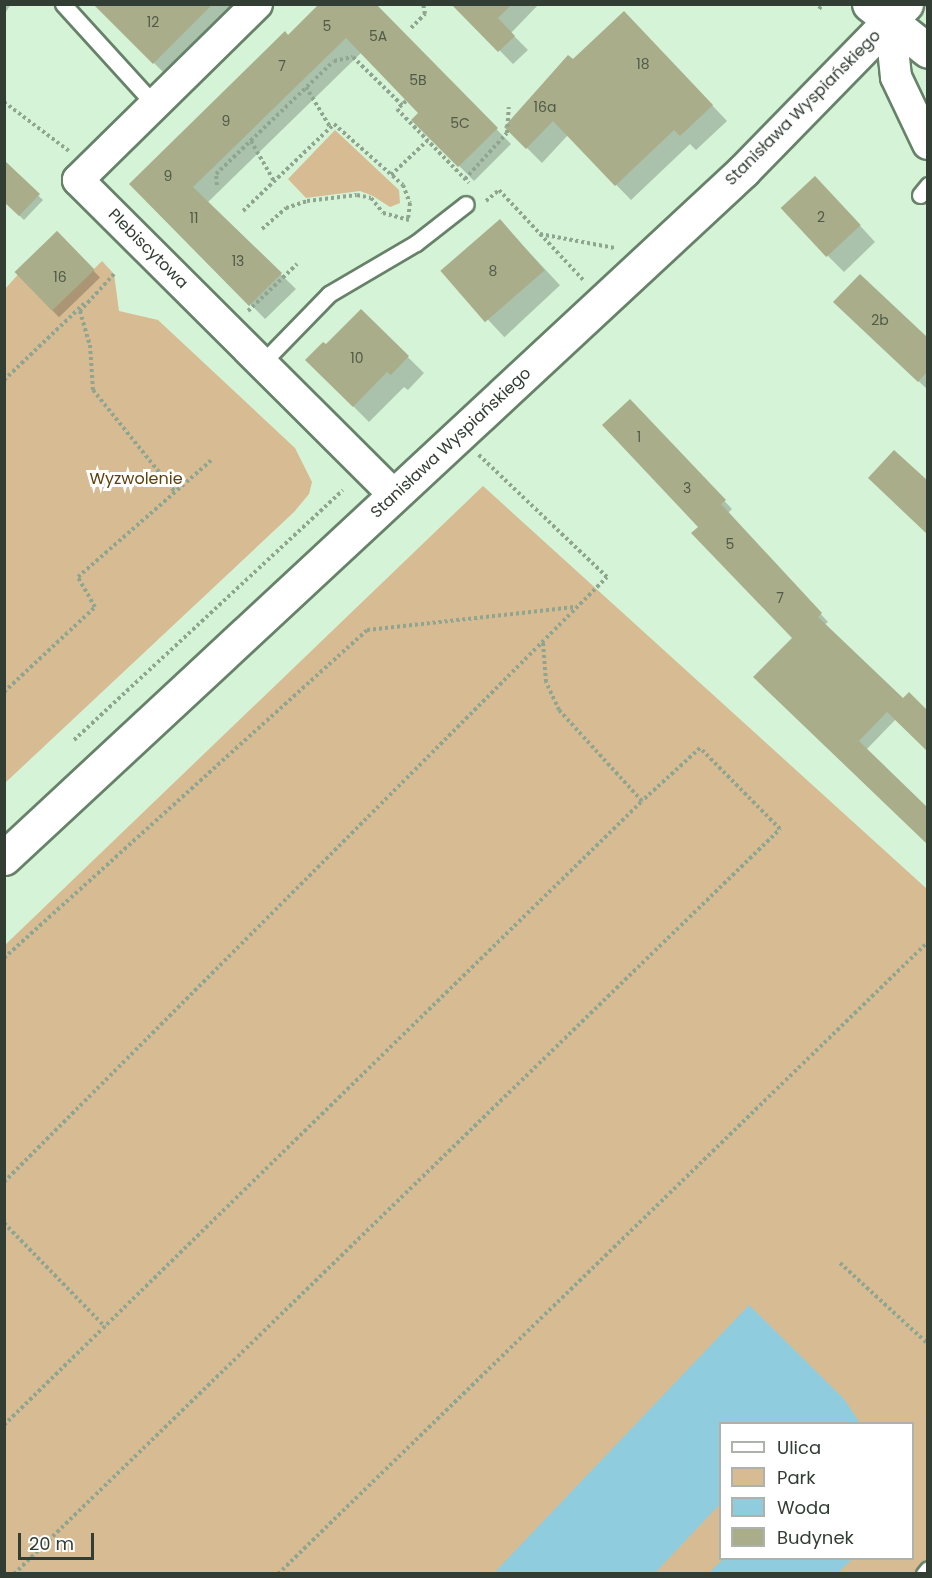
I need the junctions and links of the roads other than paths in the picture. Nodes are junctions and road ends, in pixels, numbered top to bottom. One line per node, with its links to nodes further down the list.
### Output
1 (63, 4): 5 (lane)
2 (257, 4): 5 (street, Plebiscytowa)
3 (888, 10): 4 (street); 6 (street); 9 (street, Stanisława Wyspiańskiego)
4 (927, 51)
5 (154, 104): 8 (street, Plebiscytowa)
6 (927, 144)
7 (472, 206): 8 (lane)
8 (262, 363): 9 (street, Plebiscytowa)
9 (394, 495): 10 (street, Stanisława Wyspiańskiego)
10 (4, 858)
11 (927, 1569): 12 (lane)
12 (924, 1574)

